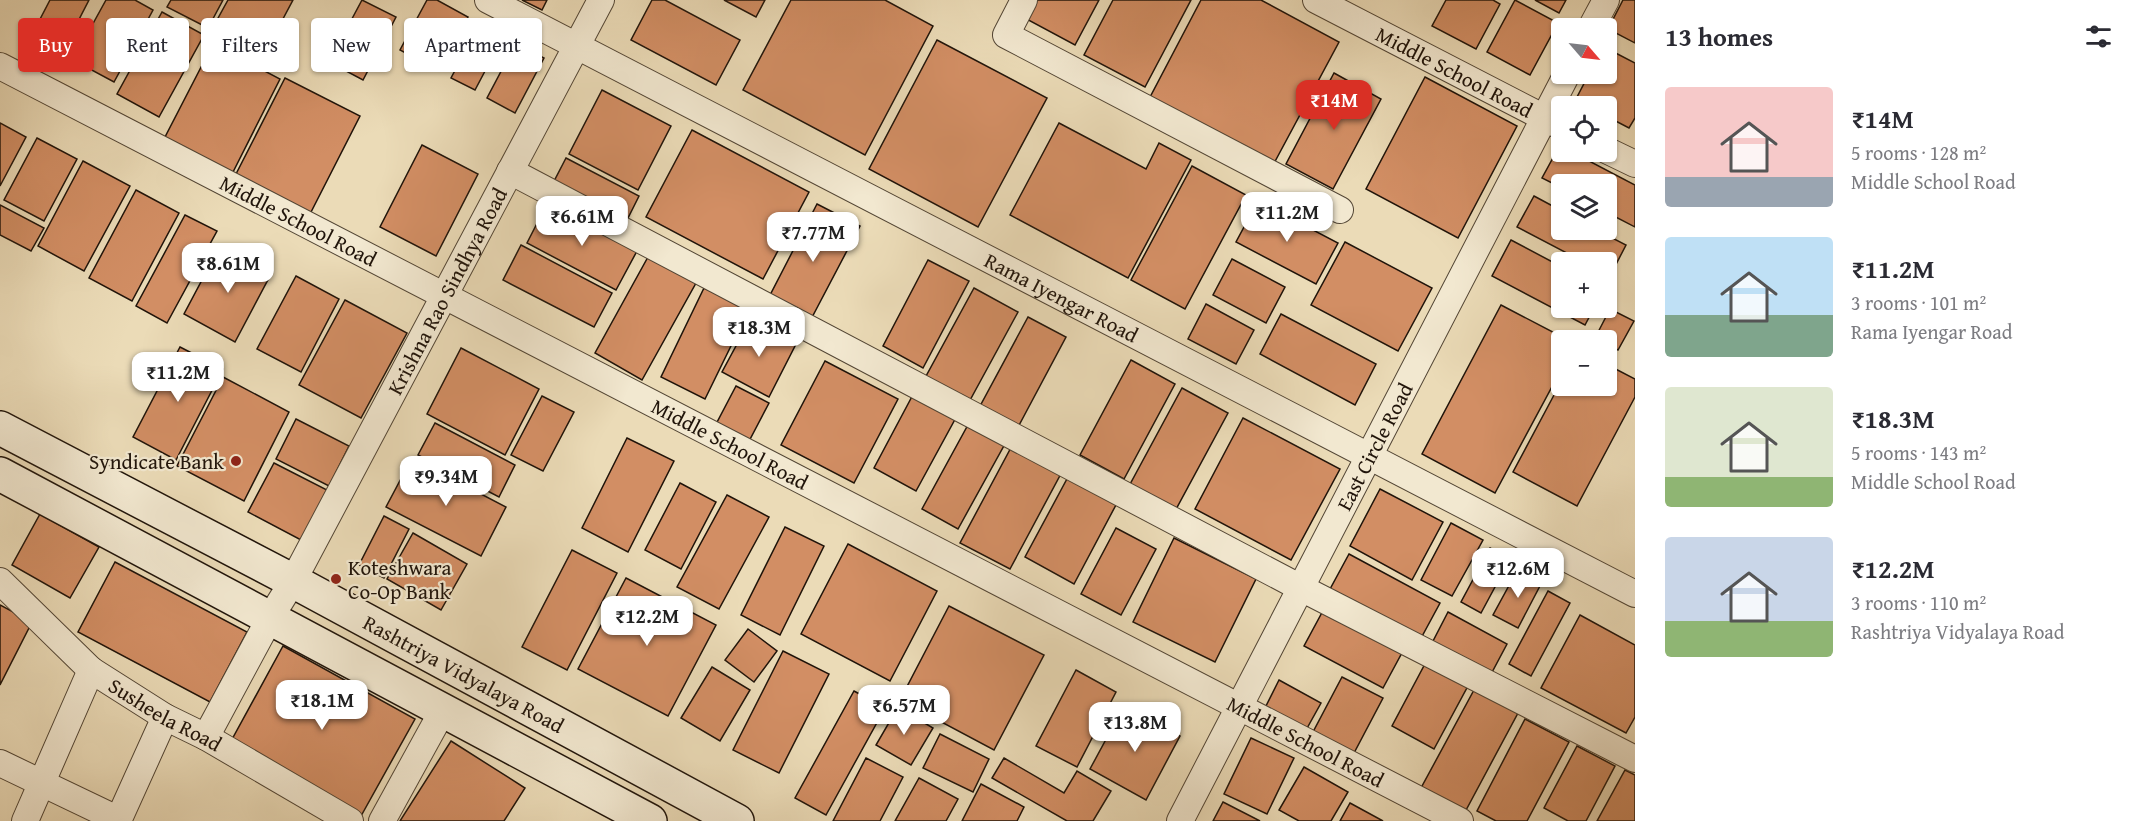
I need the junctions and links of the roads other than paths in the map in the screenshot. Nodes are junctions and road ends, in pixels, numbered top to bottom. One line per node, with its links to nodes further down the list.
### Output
1 (488, 0): 8 (street, Rama Iyengar Road)
2 (601, 0): 8 (street, Krishna Rao Sindhya Road)
3 (617, 0): 8 (street)
4 (1024, 0): 15 (street)
5 (1316, 0): 10 (street, Middle School Road)
6 (1606, 0): 7 (street)
7 (1596, 18)
8 (579, 45): 14 (street, Krishna Rao Sindhya Road); 18 (street, Rama Iyengar Road)
9 (0, 66): 16 (street, Middle School Road)
10 (1551, 121)
11 (1551, 126): 18 (street, East Circle Road)
12 (1617, 155): 13 (street)
13 (1635, 164)
14 (510, 171): 16 (street, Krishna Rao Sindhya Road); 22 (street)
15 (1340, 210)
16 (444, 297): 21 (street, Krishna Rao Sindhya Road); 26 (street, Middle School Road)
17 (0, 428): 21 (main road, Rashtriya Vidyalaya Road)
18 (1369, 456): 22 (street, East Circle Road); 23 (street, Rama Iyengar Road)
19 (0, 474): 24 (main road, Rashtriya Vidyalaya Road)
20 (0, 581): 25 (street, Susheela Road)
21 (293, 581): 24 (street, Krishna Rao Sindhya Road); 38 (main road, Rashtriya Vidyalaya Road)
22 (1301, 588): 26 (street, East Circle Road); 30 (street)
23 (1635, 594)
24 (270, 618): 27 (main road, Rashtriya Vidyalaya Road); 29 (street, Krishna Rao Sindhya Road)
25 (91, 670): 28 (street, Susheela Road); 32 (street)
26 (1239, 706): 39 (street, East Circle Road); 40 (street, Middle School Road)
27 (443, 710): 36 (street); 37 (main road, Rashtriya Vidyalaya Road)
28 (165, 717): 29 (street, Susheela Road); 34 (street)
29 (206, 737): 35 (street, Susheela Road)
30 (1635, 759)
31 (0, 763): 32 (street)
32 (42, 783): 33 (street); 34 (street)
33 (25, 821)
34 (118, 821)
35 (348, 821)
36 (382, 821)
37 (650, 821)
38 (737, 821)
39 (1180, 821)
40 (1460, 821)

